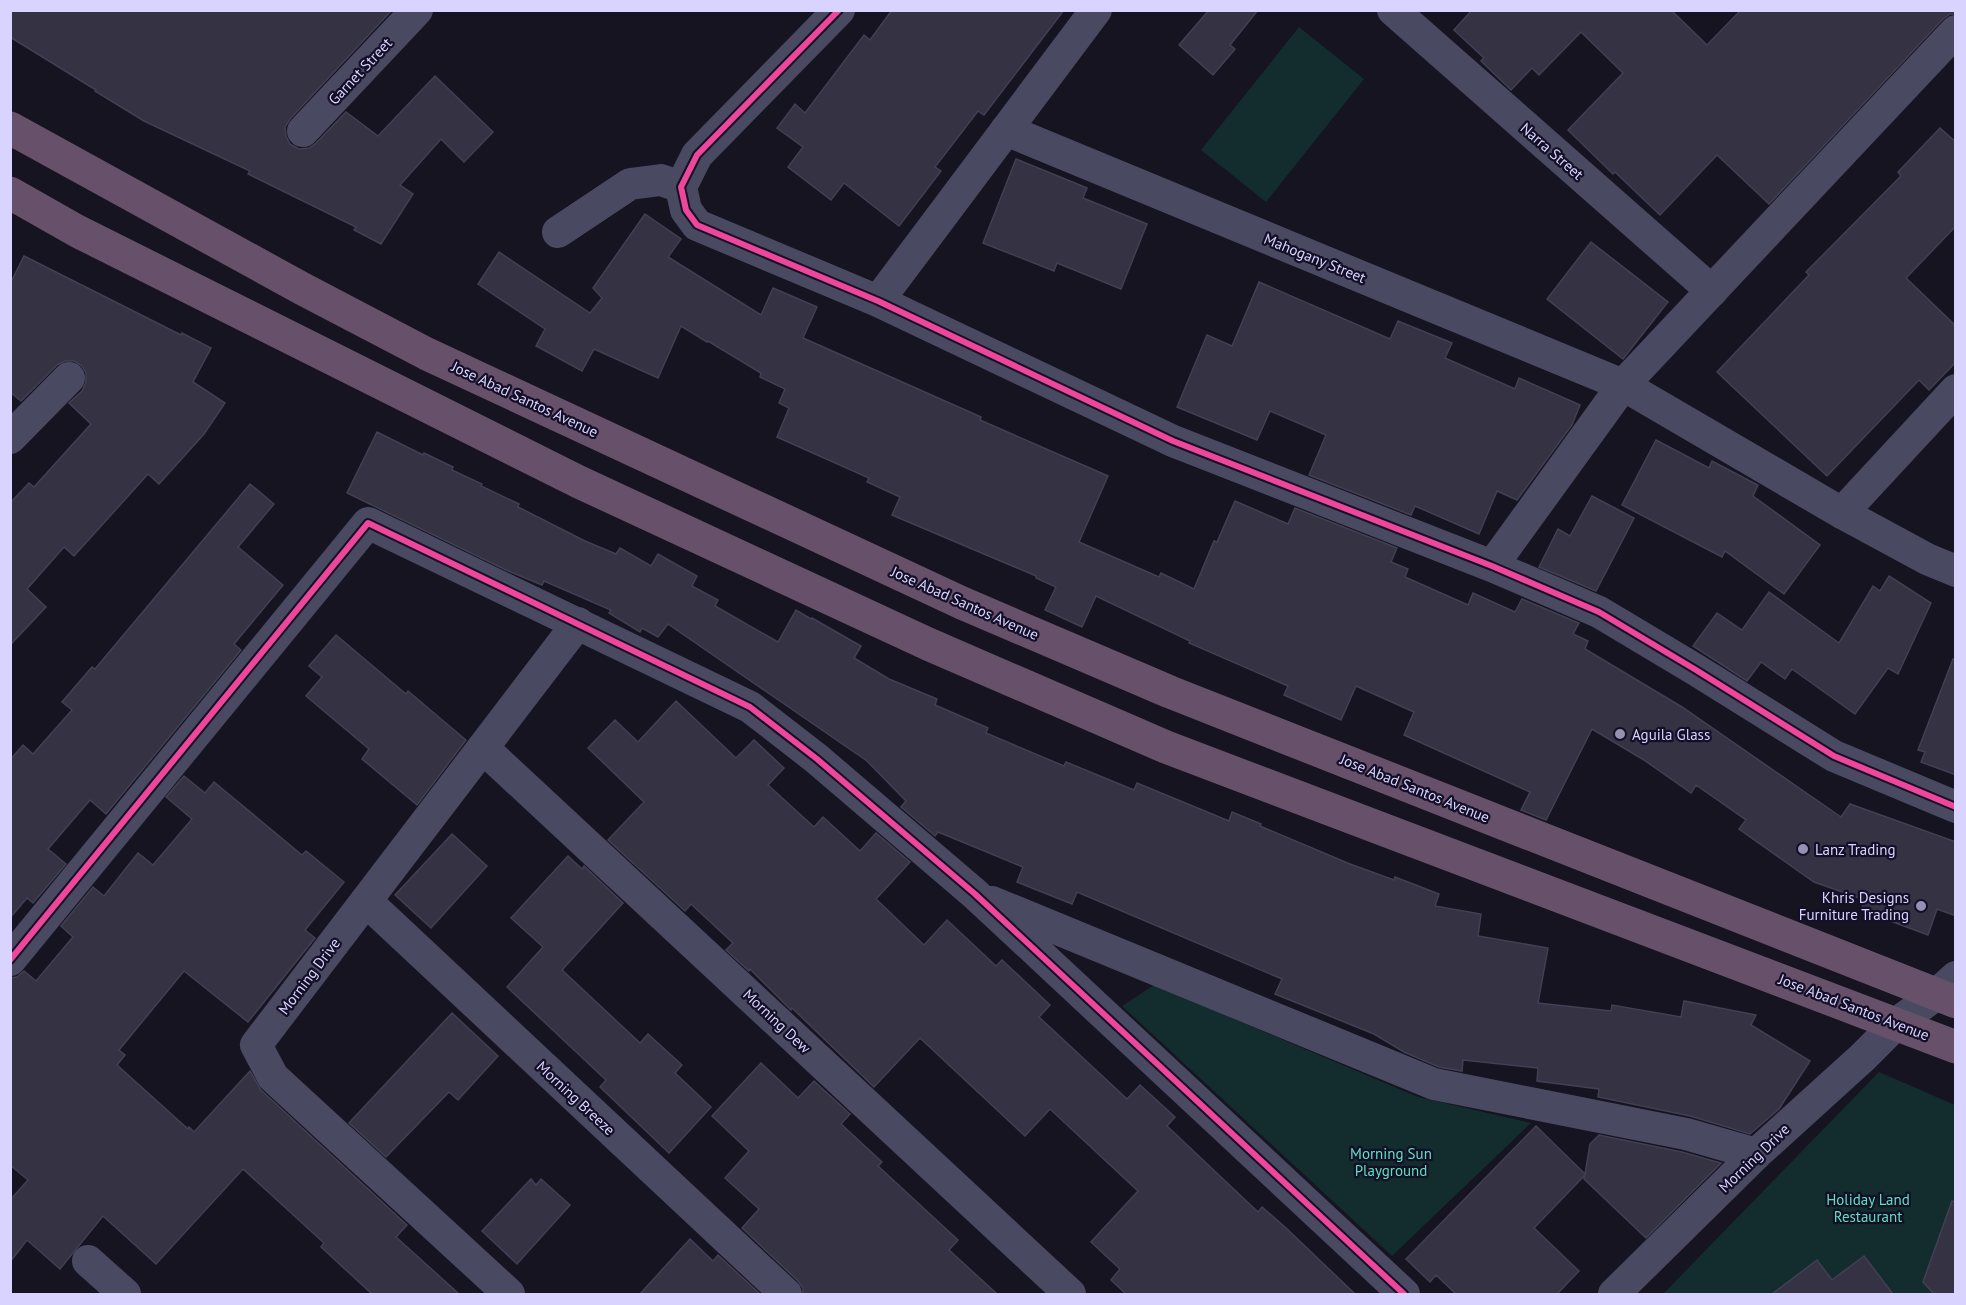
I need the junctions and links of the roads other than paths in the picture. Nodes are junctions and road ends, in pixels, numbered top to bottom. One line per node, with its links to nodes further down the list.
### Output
1 (417, 10): 8 (street, Garnet Street)
2 (839, 10): 9 (street)
3 (1096, 10): 7 (street)
4 (1393, 10): 12 (street, Narra Street)
5 (1956, 31): 12 (street)
6 (10, 128): 27 (highway, Jose Abad Santos Avenue)
7 (1006, 130): 13 (street); 15 (street, Mahogany Street)
8 (303, 131)
9 (681, 187): 11 (street); 13 (street)
10 (10, 193): 28 (highway, Jose Abad Santos Avenue)
11 (558, 232)
12 (1712, 291): 15 (street)
13 (878, 301): 19 (street)
14 (69, 378): 17 (street)
15 (1623, 385): 18 (street, Mahogany Street); 19 (street)
16 (1956, 390): 18 (street)
17 (10, 438)
18 (1842, 513): 20 (street, Mahogany Street)
19 (1492, 566): 23 (street)
20 (1956, 571)
21 (578, 623): 22 (street, Morning Drive); 24 (street); 26 (street)
22 (483, 748): 25 (street, Morning Drive); 35 (street, Morning Dew)
23 (1956, 807)
24 (975, 894): 30 (street); 36 (street)
25 (366, 901): 33 (street, Morning Drive); 34 (street, Morning Breeze)
26 (10, 960)
27 (1949, 991): 28 (street, Morning Drive)
28 (1897, 1023): 29 (highway, Jose Abad Santos Avenue); 30 (street, Morning Drive)
29 (1956, 1047)
30 (1756, 1154): 37 (street, Morning Drive)
31 (88, 1261): 32 (street)
32 (125, 1294)
33 (509, 1294)
34 (786, 1294)
35 (1070, 1294)
36 (1404, 1294)
37 (1614, 1294)

